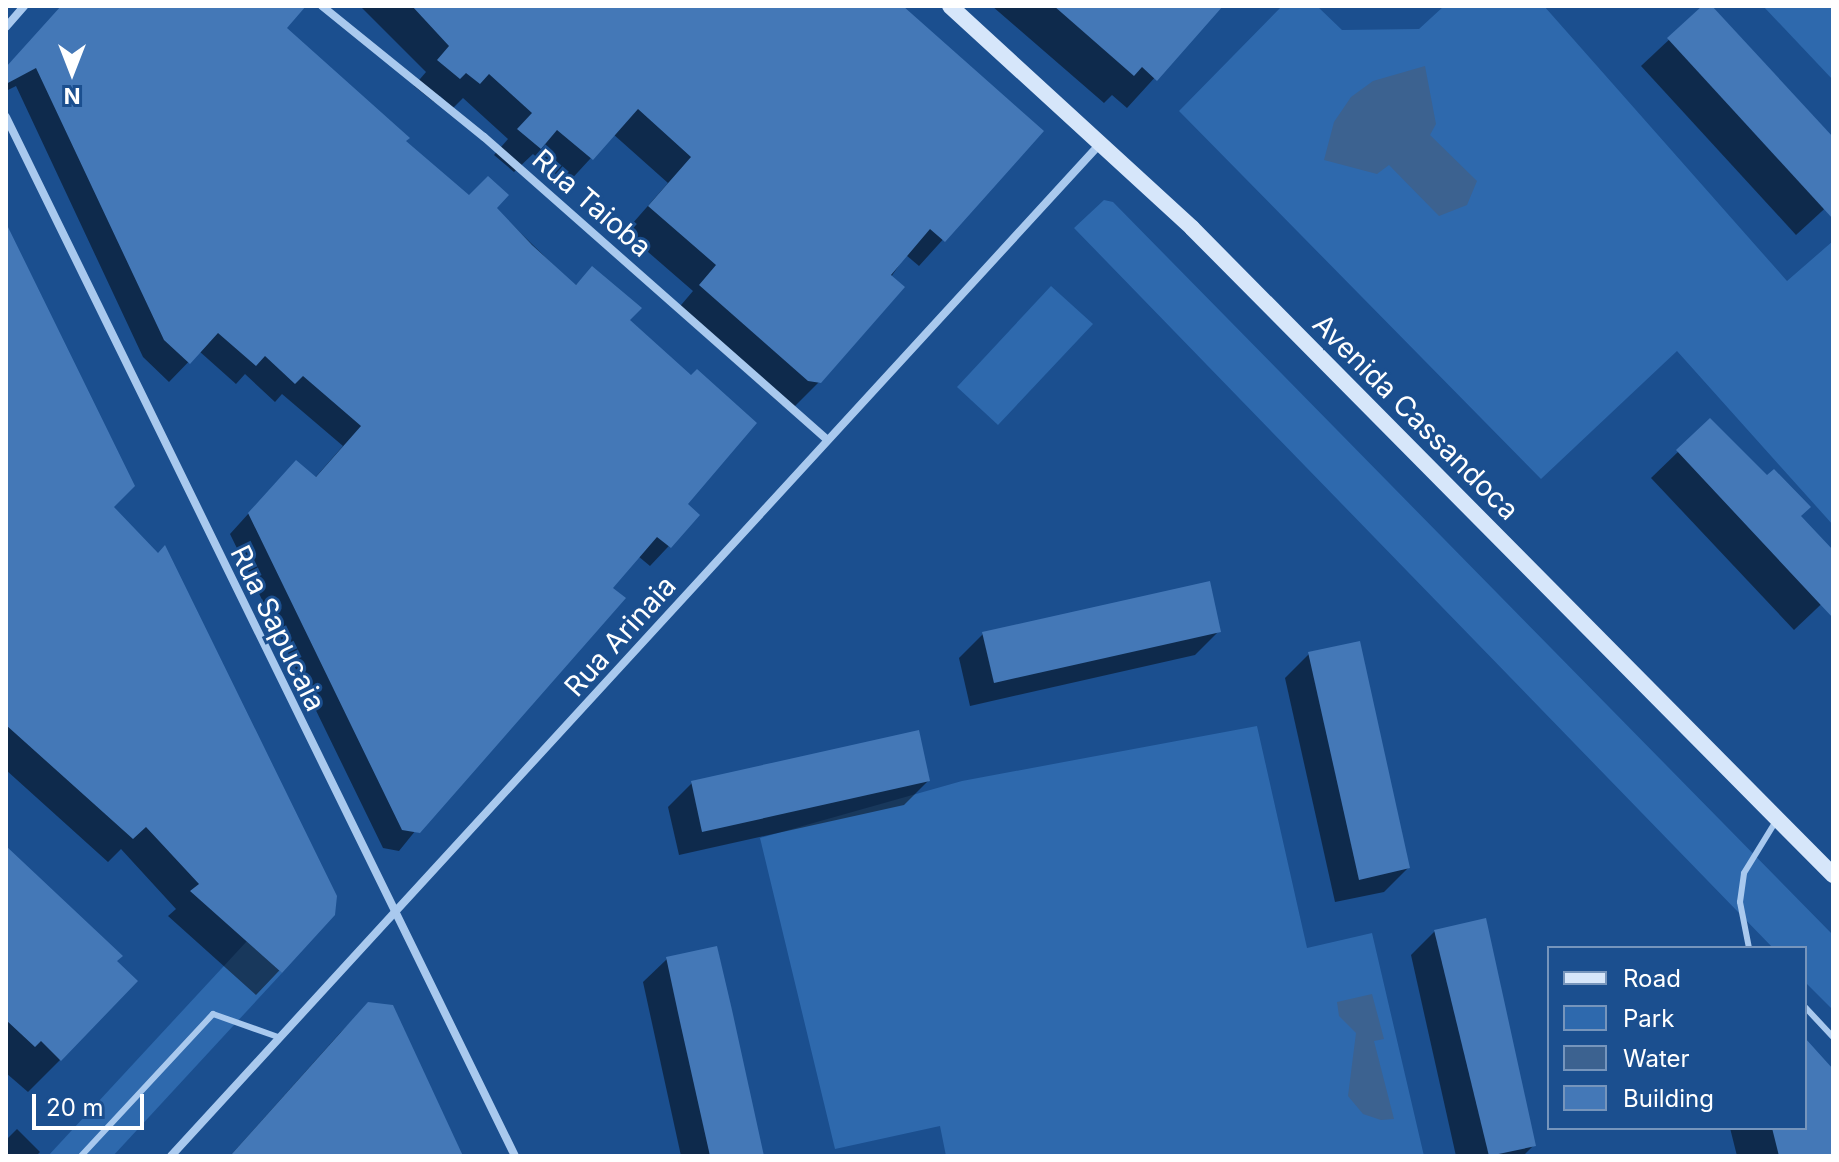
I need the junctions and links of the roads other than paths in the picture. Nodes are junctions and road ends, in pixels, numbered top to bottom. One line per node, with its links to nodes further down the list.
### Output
1 (24, 6): 4 (street)
2 (322, 6): 7 (street, Rua Taioba)
3 (950, 6): 6 (street, Avenida Cassandoca)
4 (6, 27)
5 (6, 117): 10 (street, Rua Sapucaia)
6 (1101, 144): 7 (street, Rua Arinaia); 8 (street, Avenida Cassandoca)
7 (828, 440): 10 (street, Rua Arinaia)
8 (1778, 818): 9 (street, Avenida Cassandoca); 11 (lane)
9 (1833, 875)
10 (394, 918): 13 (street, Rua Arinaia); 17 (street, Rua Sapucaia)
11 (1749, 946)
12 (1807, 1009): 14 (lane)
13 (278, 1037): 15 (lane); 16 (street, Rua Arinaia)
14 (1833, 1037)
15 (81, 1156)
16 (171, 1156)
17 (515, 1156)

